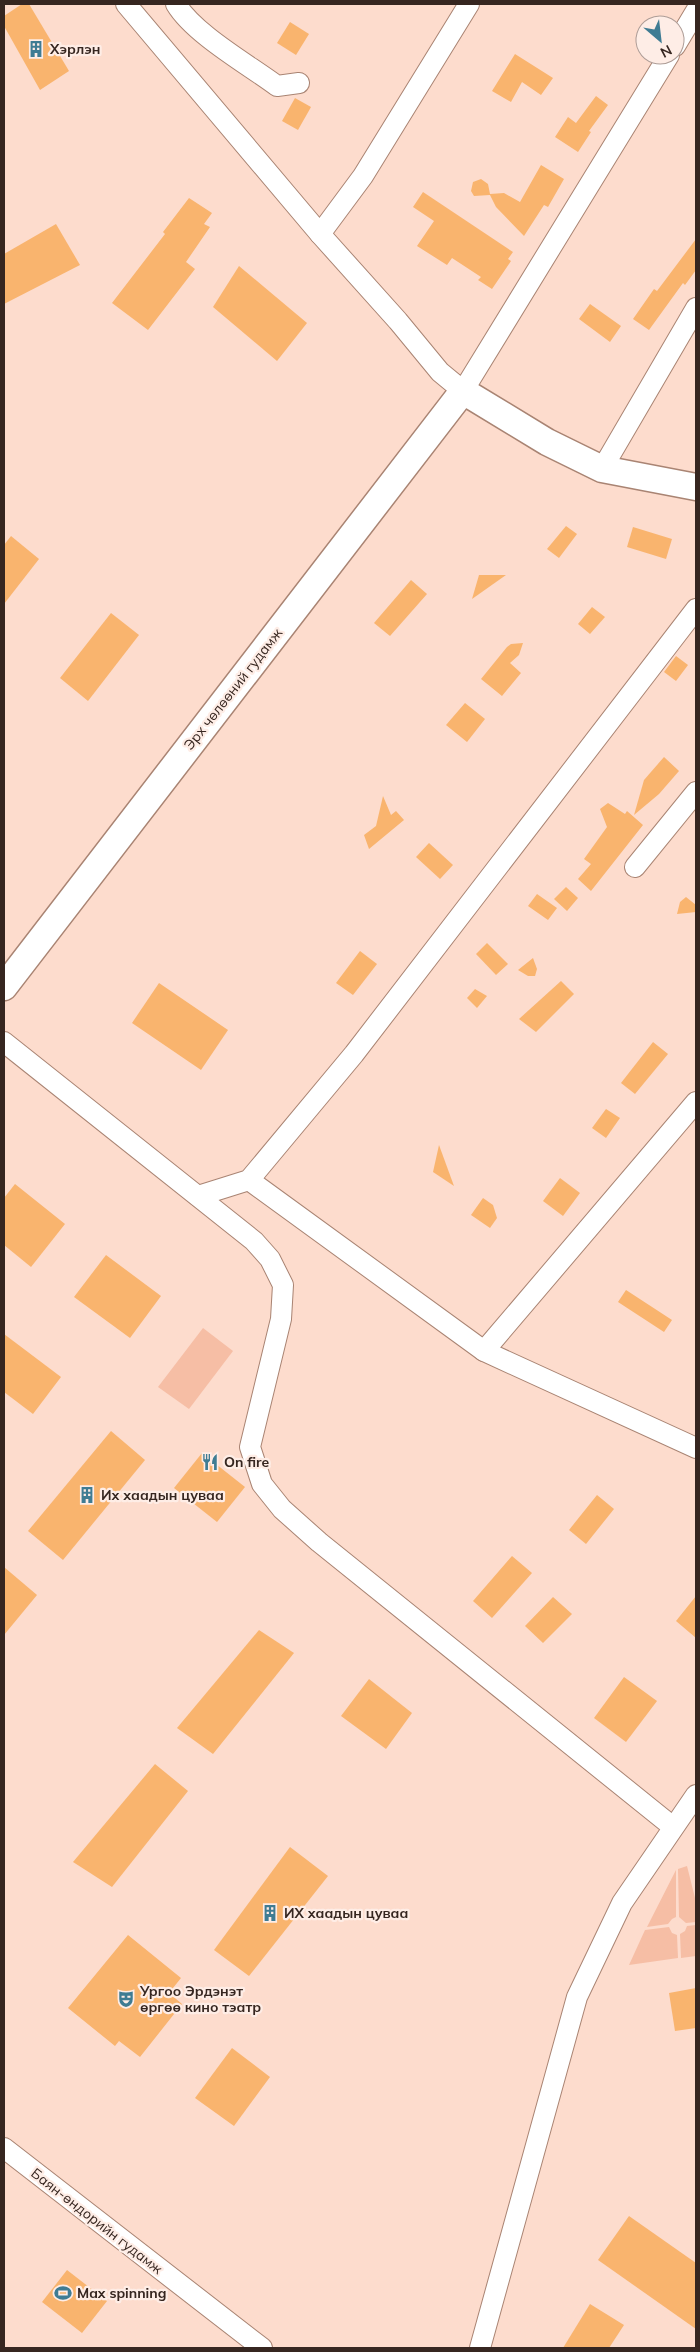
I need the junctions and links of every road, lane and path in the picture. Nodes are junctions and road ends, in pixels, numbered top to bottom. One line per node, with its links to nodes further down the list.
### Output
1 (126, 4): 8 (street)
2 (176, 4): 7 (street)
3 (469, 4): 8 (street)
4 (696, 11): 5 (street)
5 (685, 29)
6 (663, 65): 10 (street)
7 (299, 83)
8 (320, 234): 10 (street)
9 (696, 308): 11 (street)
10 (463, 391): 11 (main road); 16 (main road, Эрх чөлөөний гудамж)
11 (602, 469): 12 (main road)
12 (696, 487)
13 (696, 609): 19 (street)
14 (696, 792): 15 (street)
15 (635, 867)
16 (4, 987)
17 (4, 1042): 20 (street)
18 (696, 1102): 21 (street)
19 (249, 1180): 20 (street); 21 (street)
20 (198, 1196): 24 (street)
21 (484, 1351): 22 (street)
22 (696, 1448)
23 (696, 1795): 24 (street)
24 (673, 1827): 27 (street)
25 (4, 2148): 26 (street, Баян-өндорийн гудамж)
26 (262, 2348)
27 (480, 2348)

